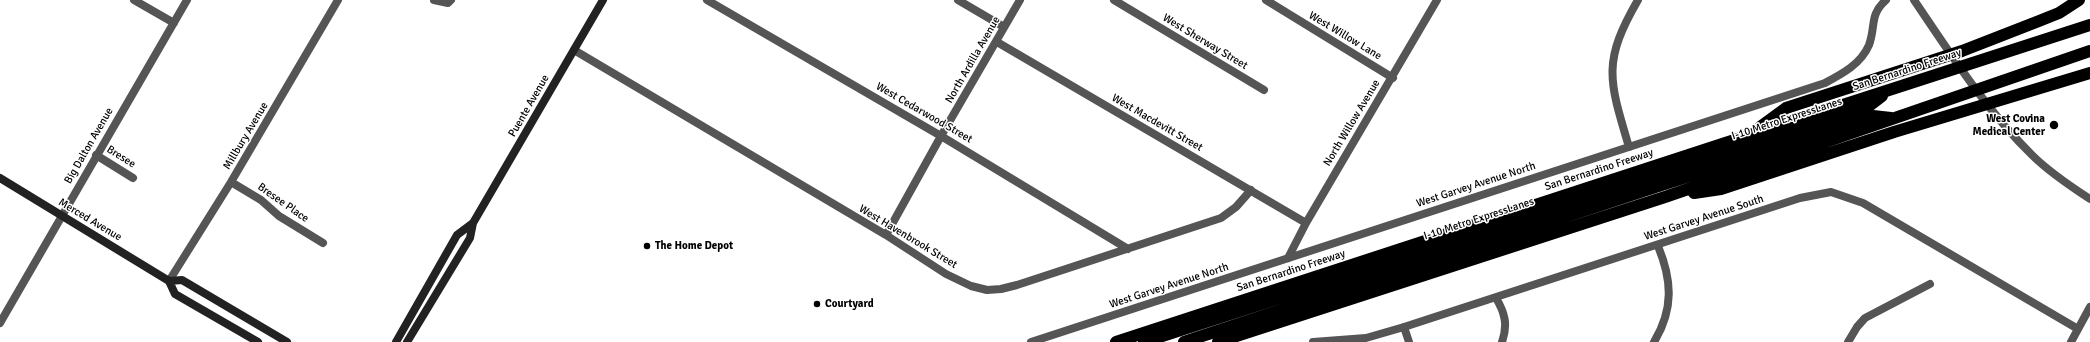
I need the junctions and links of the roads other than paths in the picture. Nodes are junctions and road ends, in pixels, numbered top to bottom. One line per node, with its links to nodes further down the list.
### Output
1 (134, 0): 17 (street)
2 (187, 0): 17 (street, Big Dalton Avenue)
3 (338, 0): 34 (street, Millbury Avenue)
4 (434, 0): 16 (street)
5 (603, 0): 21 (main road, Puente Avenue)
6 (707, 0): 29 (street, West Cedarwood Street)
7 (958, 0): 19 (street)
8 (1020, 0): 19 (street, North Ardilla Avenue)
9 (1114, 0): 25 (street, West Sherway Street)
10 (1266, 0): 24 (street, West Willow Lane)
11 (1437, 0): 24 (street, North Willow Avenue)
12 (1638, 0): 30 (street)
13 (1886, 0): 30 (street, West Garvey Avenue North)
14 (1914, 0): 37 (street)
15 (2079, 0): 28 (highway)
16 (450, 2)
17 (174, 23): 31 (street, Big Dalton Avenue)
18 (2090, 25): 26 (highway, San Bernardino Freeway)
19 (1004, 27): 20 (street, North Ardilla Avenue)
20 (997, 42): 29 (street, North Ardilla Avenue); 35 (street, West Macdevitt Street)
21 (574, 50): 39 (main road, Puente Avenue); 41 (street, West Havenbrook Street)
22 (2090, 51): 27 (highway)
23 (2090, 73): 36 (highway)
24 (1393, 78): 40 (street, North Willow Avenue)
25 (1264, 90)
26 (1887, 91): 28 (highway, San Bernardino Freeway); 59 (highway, I-10 Metro ExpressLanes)
27 (1896, 118): 36 (highway); 60 (highway)
28 (1751, 134): 58 (highway, San Bernardino Freeway)
29 (941, 136): 41 (street, North Ardilla Avenue); 44 (street, West Cedarwood Street)
30 (1629, 146): 45 (street, West Garvey Avenue North)
31 (96, 155): 33 (street, Bresee); 38 (street, Big Dalton Avenue)
32 (0, 178): 38 (main road, Merced Avenue)
33 (133, 178)
34 (231, 182): 42 (street, Bresee Place); 46 (street, Millbury Avenue)
35 (1250, 190): 40 (street, West Macdevitt Street); 44 (street, West Havenbrook Street)
36 (1665, 197): 61 (highway)
37 (2090, 199)
38 (62, 216): 46 (main road, Merced Avenue); 50 (street, Big Dalton Avenue)
39 (473, 222): 55 (main road, Puente Avenue); 56 (main road, Puente Avenue)
40 (1306, 223): 45 (street, North Willow Avenue)
41 (886, 236): 44 (street, West Havenbrook Street)
42 (323, 243)
43 (1658, 246): 48 (street, West Garvey Avenue South); 52 (street, West Garvey Avenue South); 65 (street)
44 (1128, 249)
45 (1288, 258): 57 (street, West Garvey Avenue North)
46 (169, 281): 53 (main road, Merced Avenue); 54 (main road, Merced Avenue)
47 (1930, 284): 66 (street)
48 (1496, 298): 51 (street, West Garvey Avenue South); 64 (street)
49 (2090, 308): 52 (street)
50 (0, 323)
51 (1404, 327): 62 (street, West Garvey Avenue South); 63 (street)
52 (2078, 329): 67 (street)
53 (258, 342)
54 (287, 342)
55 (396, 342)
56 (407, 342)
57 (1031, 342)
58 (1116, 342)
59 (1144, 342)
60 (1184, 342)
61 (1218, 342)
62 (1313, 342)
63 (1409, 342)
64 (1502, 342)
65 (1654, 342)
66 (1848, 342)
67 (2070, 342)

